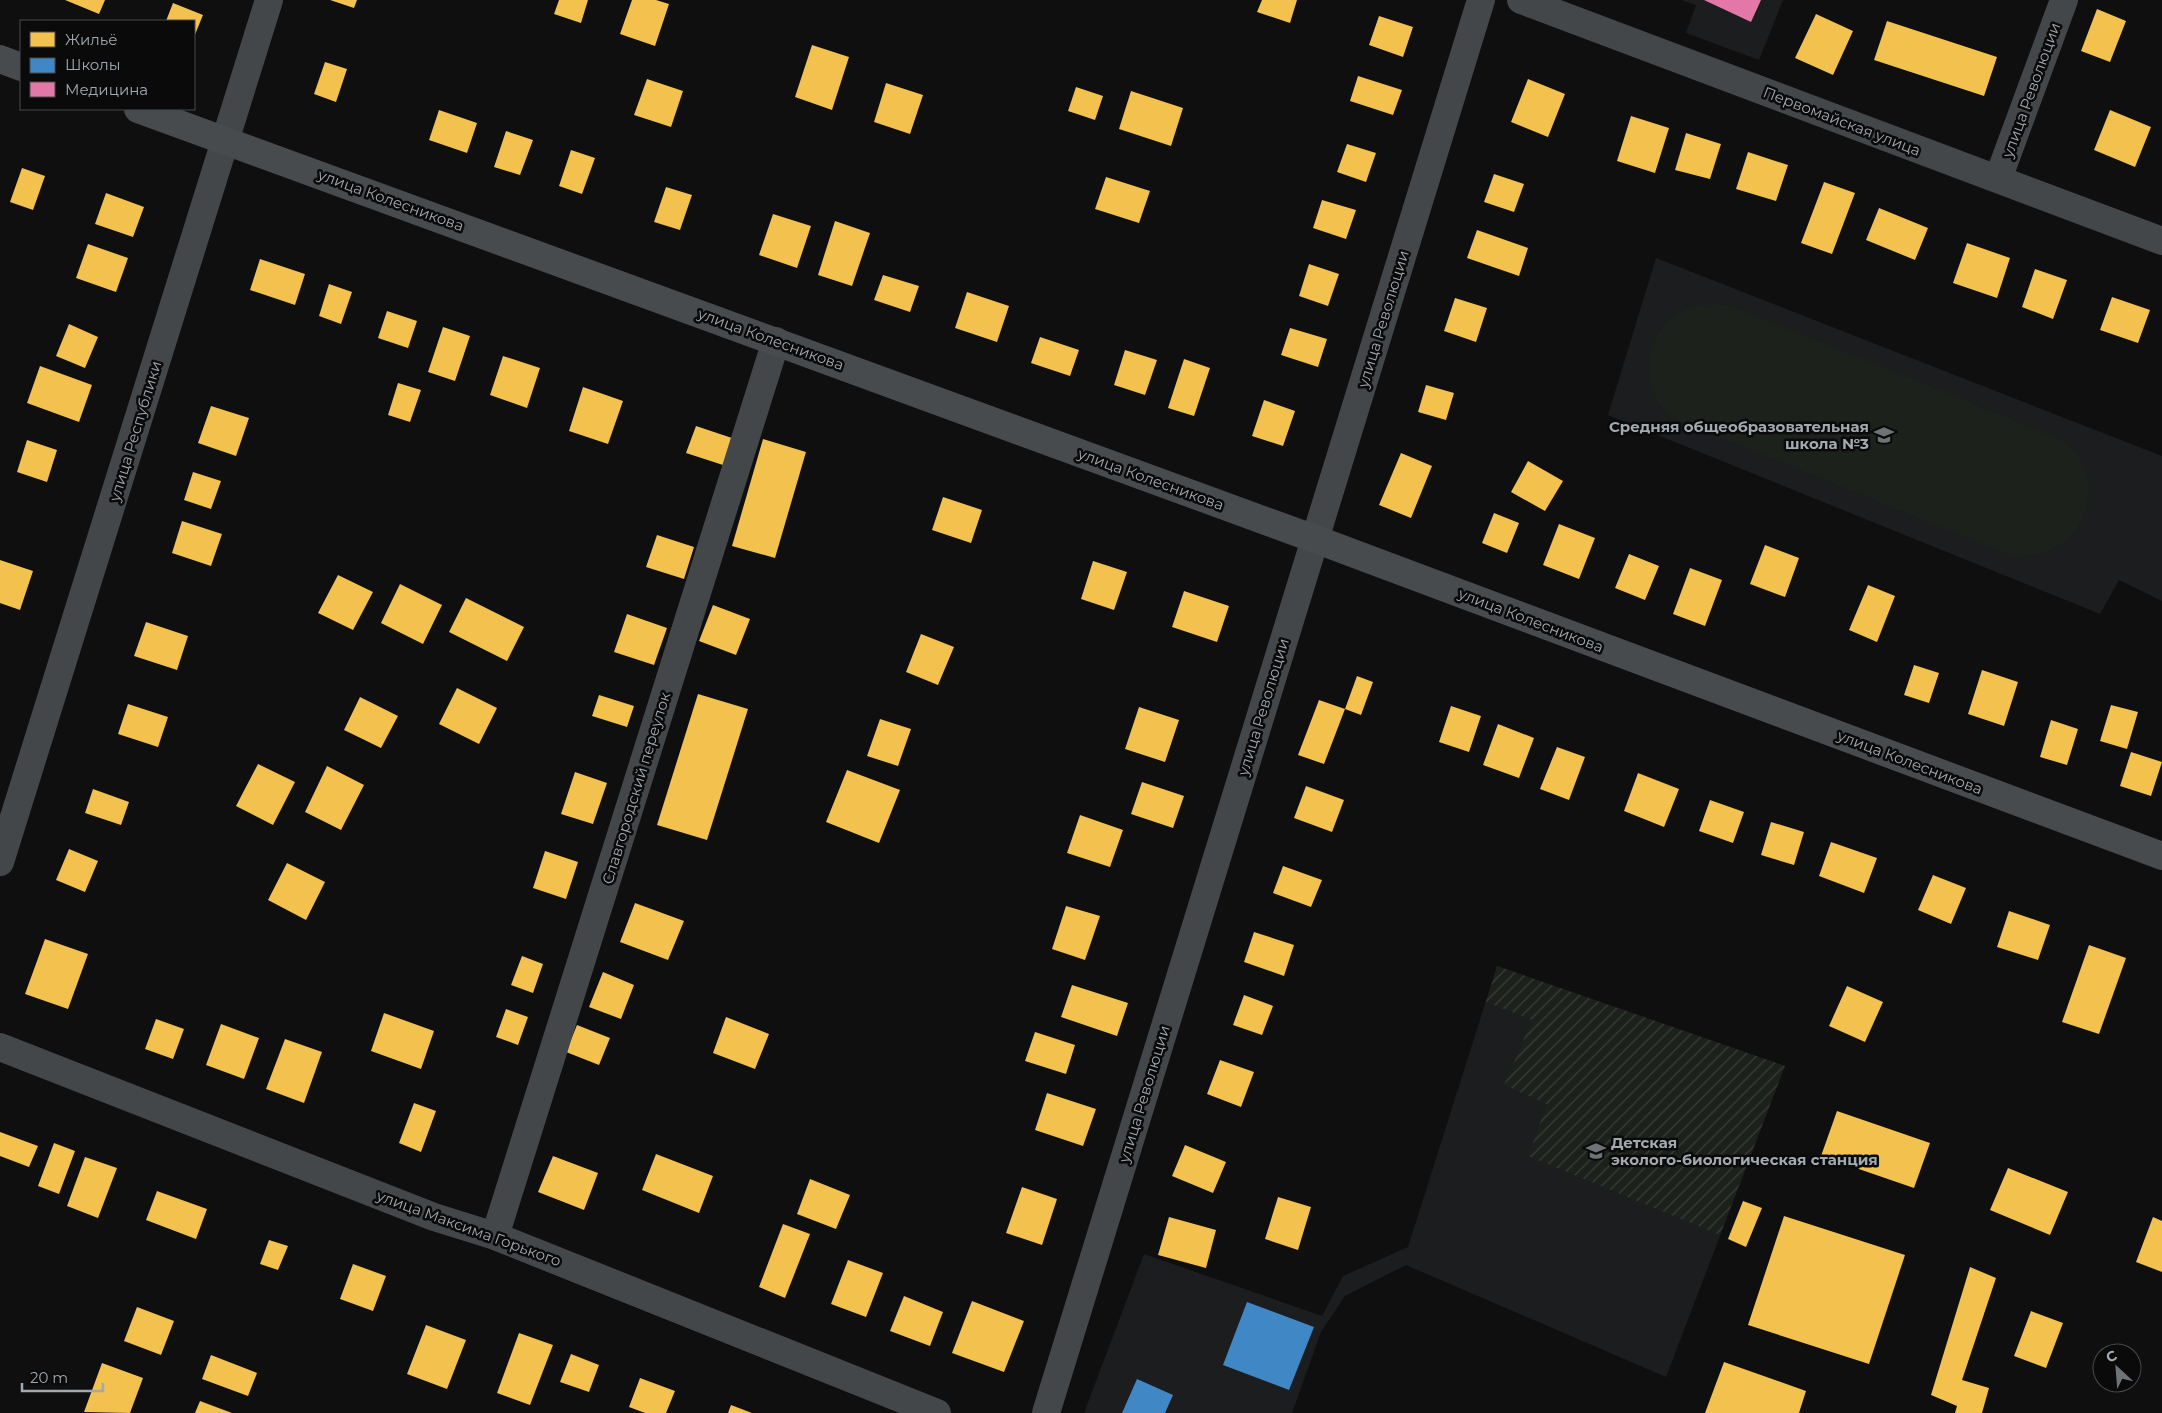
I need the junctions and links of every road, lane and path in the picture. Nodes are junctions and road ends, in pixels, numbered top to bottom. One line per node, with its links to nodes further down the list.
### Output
1 (269, 0): 8 (street, улица Республики)
2 (1481, 0): 12 (street, улица Революции)
3 (1521, 0): 9 (street, Первомайская улица)
4 (2064, 0): 9 (street, улица Революции)
5 (0, 60): 6 (street)
6 (20, 67)
7 (141, 110): 8 (street, улица Колесникова)
8 (226, 140): 11 (street, улица Колесникова); 14 (street, улица Республики)
9 (1998, 179): 10 (street, Первомайская улица)
10 (2162, 241)
11 (776, 341): 12 (street, улица Колесникова); 16 (street, Славгородский переулок)
12 (1315, 539): 13 (street, улица Колесникова); 18 (street, улица Революции)
13 (2162, 856)
14 (0, 862)
15 (0, 1047): 16 (street, улица Максима Горького)
16 (496, 1236): 17 (street, улица Максима Горького)
17 (937, 1413)
18 (1046, 1413)

